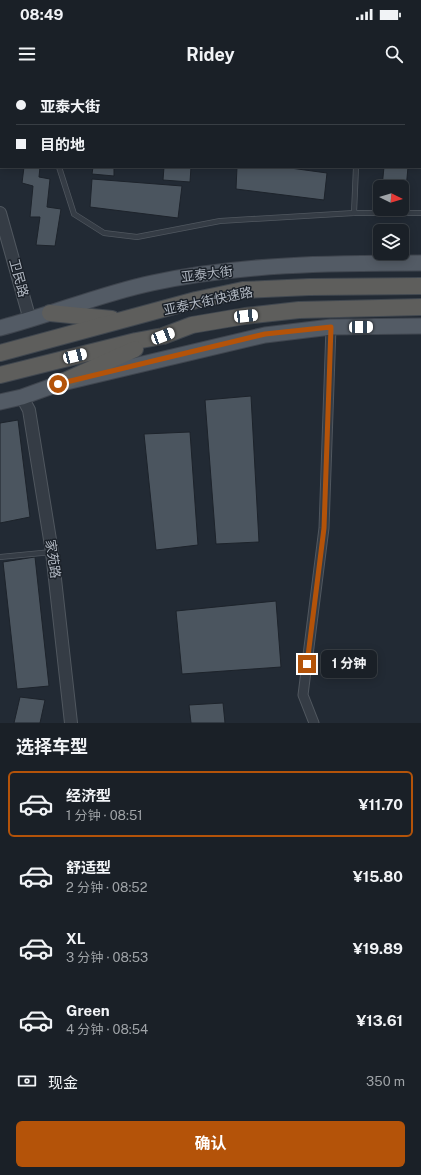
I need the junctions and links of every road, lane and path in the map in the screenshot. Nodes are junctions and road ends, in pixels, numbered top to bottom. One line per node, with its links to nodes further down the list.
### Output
1 (59, 168): 4 (lane)
2 (356, 168): 4 (lane)
3 (0, 213): 10 (street, 卫民路)
4 (354, 213): 5 (lane)
5 (421, 213)
6 (421, 263): 9 (main road, 亚泰大街)
7 (421, 286): 11 (highway, 亚泰大街快速路)
8 (421, 307): 15 (highway, 亚泰大街快速路)
9 (50, 313): 10 (main road, 亚泰大街); 11 (highway)
10 (30, 320): 14 (main road, 亚泰大街)
11 (125, 321): 16 (highway, 亚泰大街快速路)
12 (421, 326): 13 (main road)
13 (331, 327): 18 (main road); 24 (street)
14 (0, 328)
15 (163, 336): 17 (highway, 亚泰大街快速路); 18 (highway)
16 (0, 354)
17 (0, 375)
18 (58, 384): 19 (main road)
19 (22, 397): 20 (main road); 21 (street, 家苑路)
20 (0, 402)
21 (52, 552): 22 (lane); 23 (street, 家苑路)
22 (0, 557)
23 (71, 723)
24 (314, 723)

